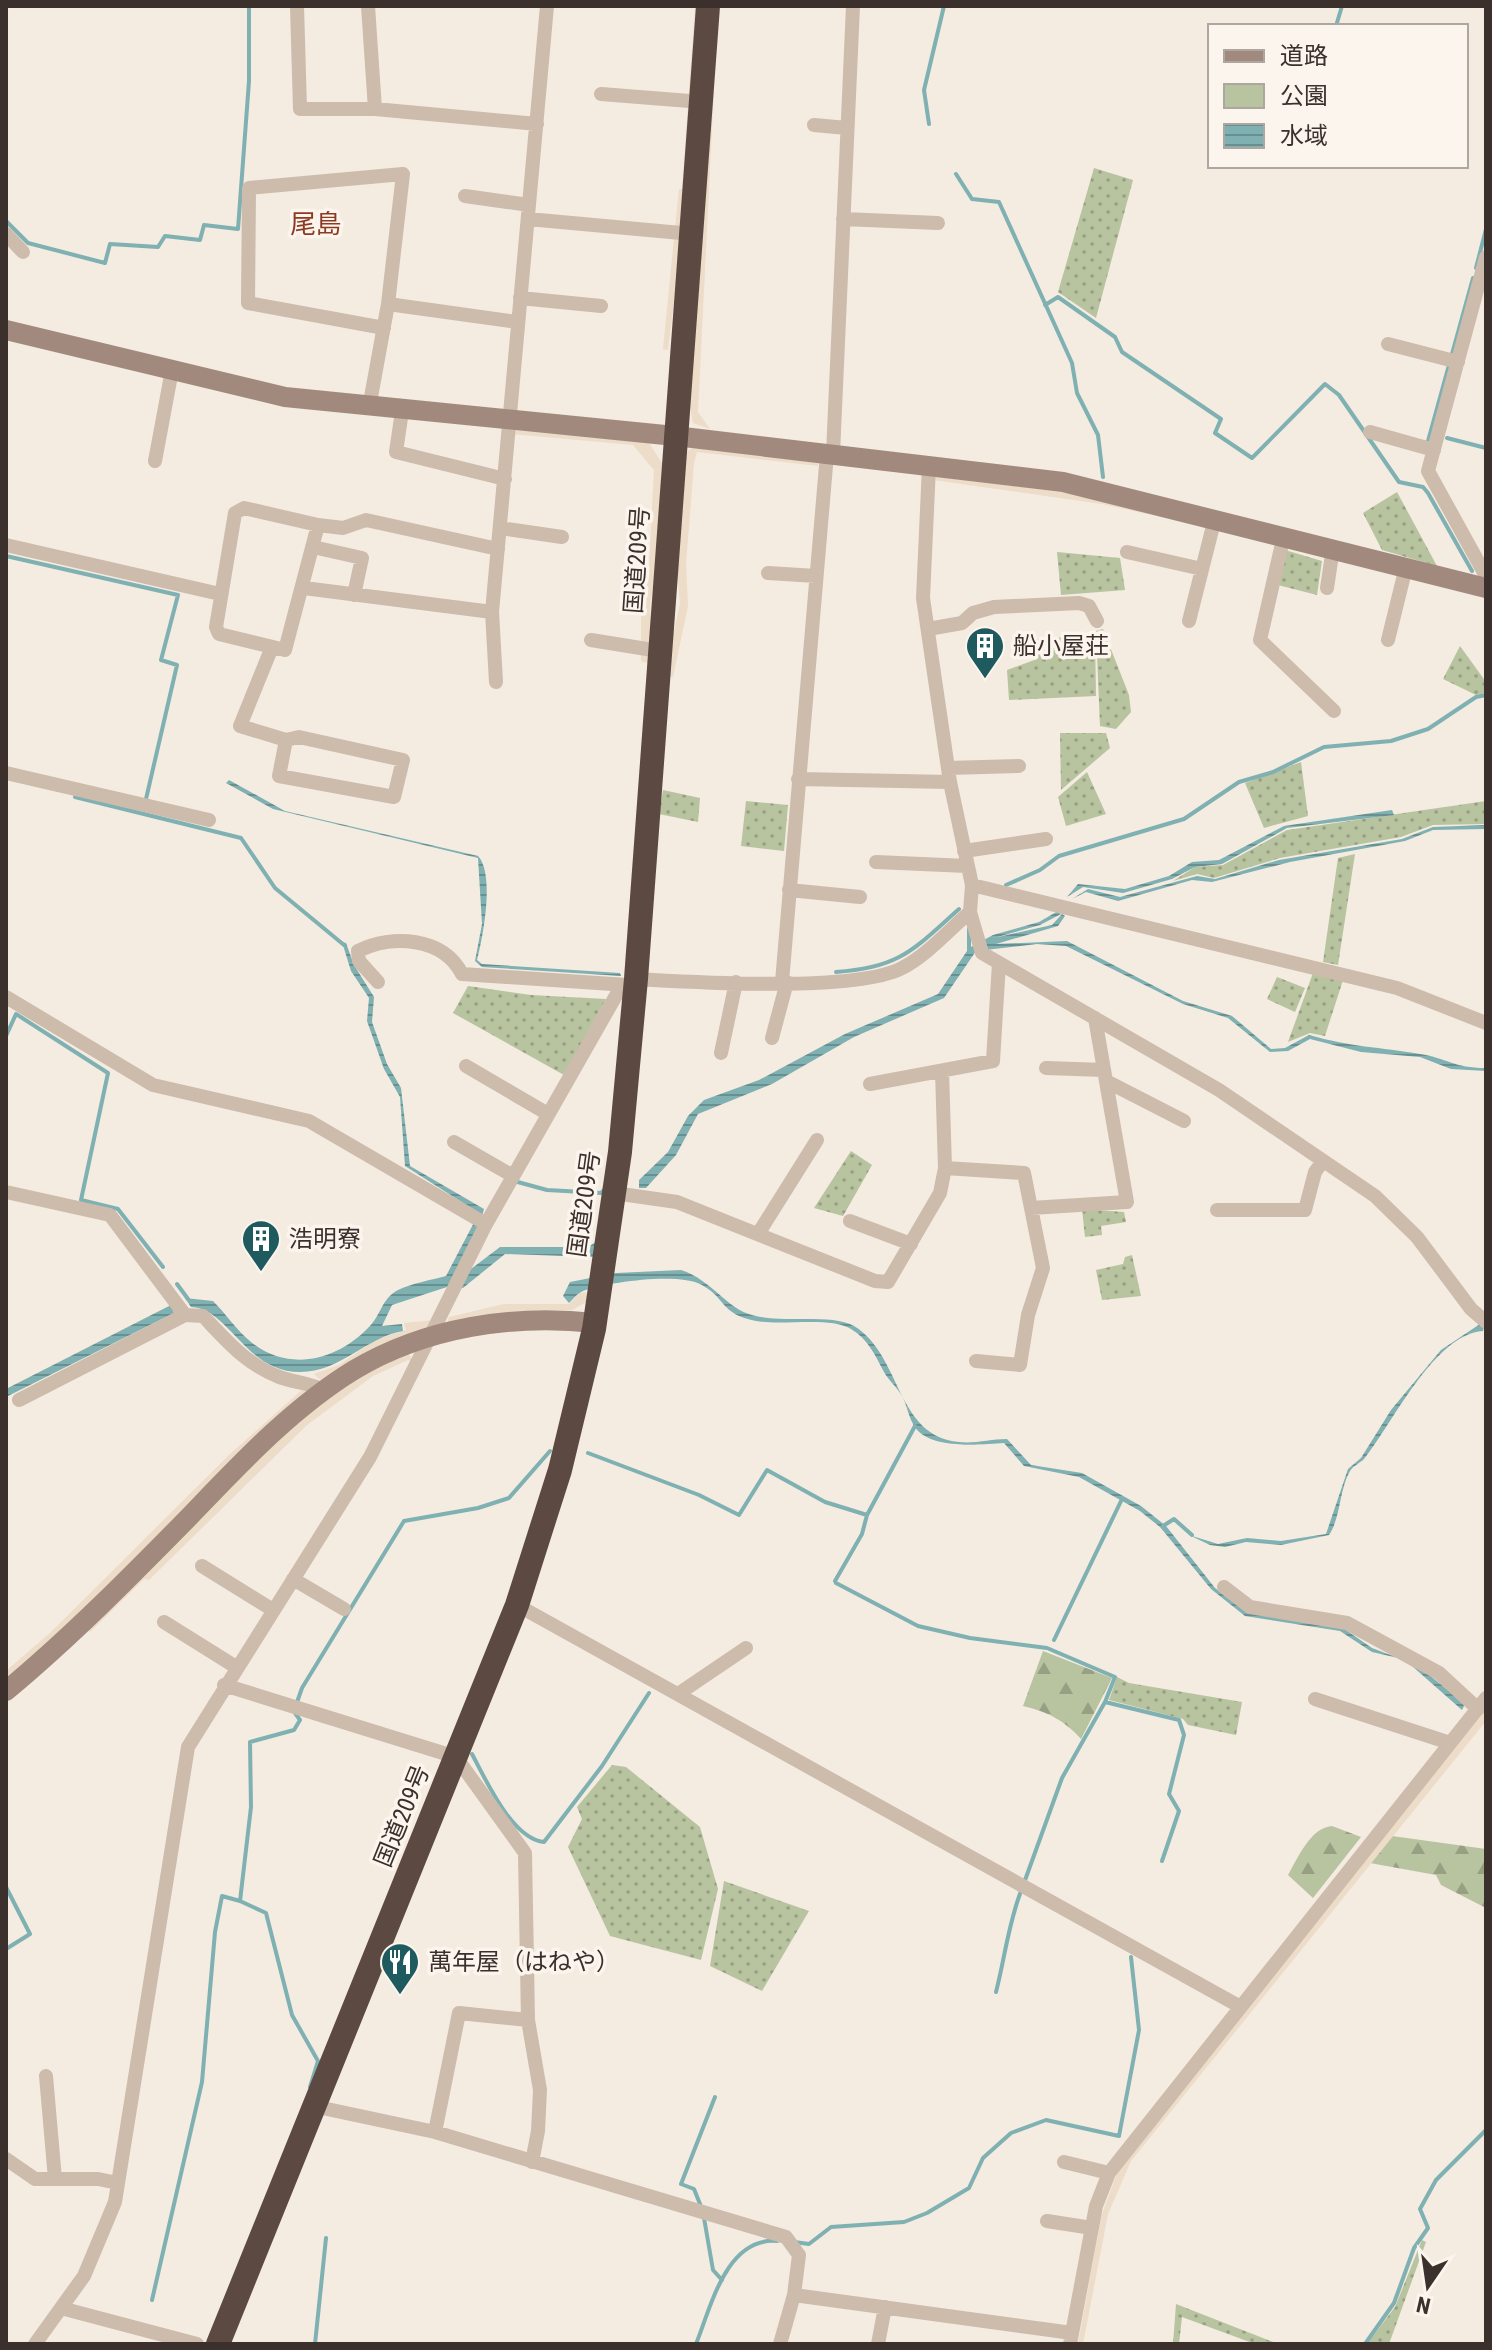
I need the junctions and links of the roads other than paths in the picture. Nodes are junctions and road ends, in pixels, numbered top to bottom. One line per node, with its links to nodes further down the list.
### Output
1 (297, 6): 8 (street)
2 (368, 6): 8 (street)
3 (547, 6): 9 (street)
4 (708, 6): 7 (highway, 国道209号)
5 (853, 6): 11 (street)
6 (601, 94): 7 (street)
7 (702, 102): 17 (highway, 国道209号)
8 (375, 109): 9 (street)
9 (537, 124): 13 (street)
10 (814, 125): 11 (street)
11 (847, 128): 14 (street)
12 (465, 196): 13 (street)
13 (528, 212): 17 (street); 20 (street)
14 (843, 219): 15 (street); 35 (street)
15 (938, 223)
16 (6, 234): 18 (street)
17 (692, 234): 33 (highway, 国道209号)
18 (23, 252)
19 (1486, 257): 27 (street)
20 (520, 298): 22 (street); 23 (street)
21 (388, 304): 23 (street); 24 (street); 24 (street)
22 (601, 306)
23 (517, 322): 31 (street)
24 (384, 328): 29 (street)
25 (6, 330): 28 (street)
26 (1388, 344): 27 (street)
27 (1458, 362): 34 (street)
28 (172, 370): 29 (street); 36 (street)
29 (369, 408): 30 (street)
30 (402, 411): 31 (street); 38 (street)
31 (510, 420): 33 (street); 38 (street)
32 (1370, 432): 34 (street)
33 (675, 436): 35 (street); 66 (highway, 国道209号)
34 (1434, 450): 53 (street)
35 (830, 454): 37 (street); 52 (street)
36 (155, 461)
37 (929, 466): 39 (street); 62 (street)
38 (505, 479): 41 (street)
39 (1215, 518): 42 (street); 50 (street)
40 (318, 525): 45 (street); 47 (street); 57 (street)
41 (500, 528): 43 (street); 47 (street)
42 (1284, 535): 46 (street); 68 (street)
43 (562, 537)
44 (6, 545): 57 (street)
45 (313, 547): 54 (street); 58 (street)
46 (1333, 548): 49 (street); 55 (street)
47 (498, 549): 59 (street)
48 (1127, 552): 50 (street)
49 (1406, 567): 56 (street); 64 (street)
50 (1202, 569): 61 (street)
51 (768, 573): 52 (street)
52 (816, 576): 73 (street)
53 (1486, 576)
54 (304, 588): 58 (street); 65 (street)
55 (1327, 588)
56 (1486, 588)
57 (220, 594): 65 (street)
58 (354, 595): 59 (street)
59 (492, 612): 67 (street)
60 (1097, 621): 62 (street)
61 (1189, 621)
62 (928, 629): 72 (street)
63 (591, 640): 66 (street)
64 (1388, 640)
65 (272, 647): 69 (street)
66 (659, 651): 86 (highway, 国道209号)
67 (496, 682)
68 (1334, 711)
69 (286, 740): 69 (street)
70 (1019, 766): 72 (street)
71 (6, 773): 74 (street)
72 (949, 775): 73 (street); 76 (street)
73 (798, 779): 79 (street)
74 (209, 820)
75 (1046, 839): 76 (street)
76 (966, 859): 77 (street); 78 (street)
77 (876, 862)
78 (972, 885): 81 (street); 89 (street)
79 (789, 890): 80 (street); 85 (street)
80 (860, 897)
81 (970, 912): 82 (street); 85 (street)
82 (999, 963): 88 (street); 94 (street)
83 (378, 982): 86 (street)
84 (736, 982): 85 (street); 86 (street); 91 (street)
85 (784, 982): 90 (street)
86 (631, 983): 97 (street); 105 (highway, 国道209号)
87 (6, 997): 109 (street)
88 (1095, 1018): 95 (street); 101 (street)
89 (1486, 1023)
90 (772, 1038)
91 (721, 1053)
92 (466, 1066): 97 (street)
93 (1046, 1068): 95 (street)
94 (942, 1071): 96 (street); 102 (street)
95 (1105, 1075): 98 (street); 106 (street)
96 (870, 1084)
97 (548, 1114): 103 (street)
98 (1184, 1121)
99 (817, 1140): 110 (street)
100 (454, 1142): 103 (street)
101 (1323, 1161): 107 (street); 113 (street)
102 (945, 1168): 106 (street); 111 (street)
103 (513, 1176): 109 (street)
104 (6, 1192): 112 (street)
105 (614, 1193): 110 (street); 114 (highway, 国道209号)
106 (1031, 1208): 116 (street)
107 (1217, 1210)
108 (850, 1221): 111 (street)
109 (486, 1224): 115 (street)
110 (758, 1234): 111 (street)
111 (911, 1244)
112 (185, 1315): 117 (street); 118 (street)
113 (1486, 1322)
114 (595, 1323): 115 (street); 122 (highway, 国道209号)
115 (434, 1335): 117 (street); 120 (street)
116 (976, 1361)
117 (325, 1391): 129 (street)
118 (19, 1400)
119 (202, 1566): 124 (street)
120 (293, 1579): 123 (street); 124 (street)
121 (1224, 1587): 132 (street)
122 (517, 1605): 130 (street); 134 (highway, 国道209号)
123 (344, 1609)
124 (273, 1610): 127 (street)
125 (164, 1622): 127 (street)
126 (746, 1648): 130 (street)
127 (236, 1667): 128 (street)
128 (224, 1685): 134 (street); 145 (street)
129 (6, 1691)
130 (678, 1694): 135 (street)
131 (1315, 1699): 133 (street)
132 (1482, 1704): 133 (street)
133 (1450, 1743): 135 (street)
134 (456, 1757): 136 (street); 138 (highway, 国道209号)
135 (1239, 2006): 143 (street)
136 (528, 2020): 139 (street); 141 (street)
137 (46, 2076): 144 (street)
138 (313, 2106): 139 (street); 154 (highway, 国道209号)
139 (435, 2132): 141 (street)
140 (6, 2159): 144 (street)
141 (532, 2162): 148 (street)
142 (1064, 2162): 143 (street)
143 (1109, 2173): 147 (street)
144 (55, 2179): 145 (street)
145 (118, 2183): 150 (street)
146 (1047, 2221): 147 (street)
147 (1092, 2228): 151 (street)
148 (794, 2295): 149 (street); 155 (street)
149 (885, 2307): 151 (street); 156 (street)
150 (61, 2308): 152 (street); 153 (street)
151 (1071, 2338)
152 (35, 2344)
153 (197, 2344)
154 (218, 2344)
155 (780, 2344)
156 (878, 2344)

